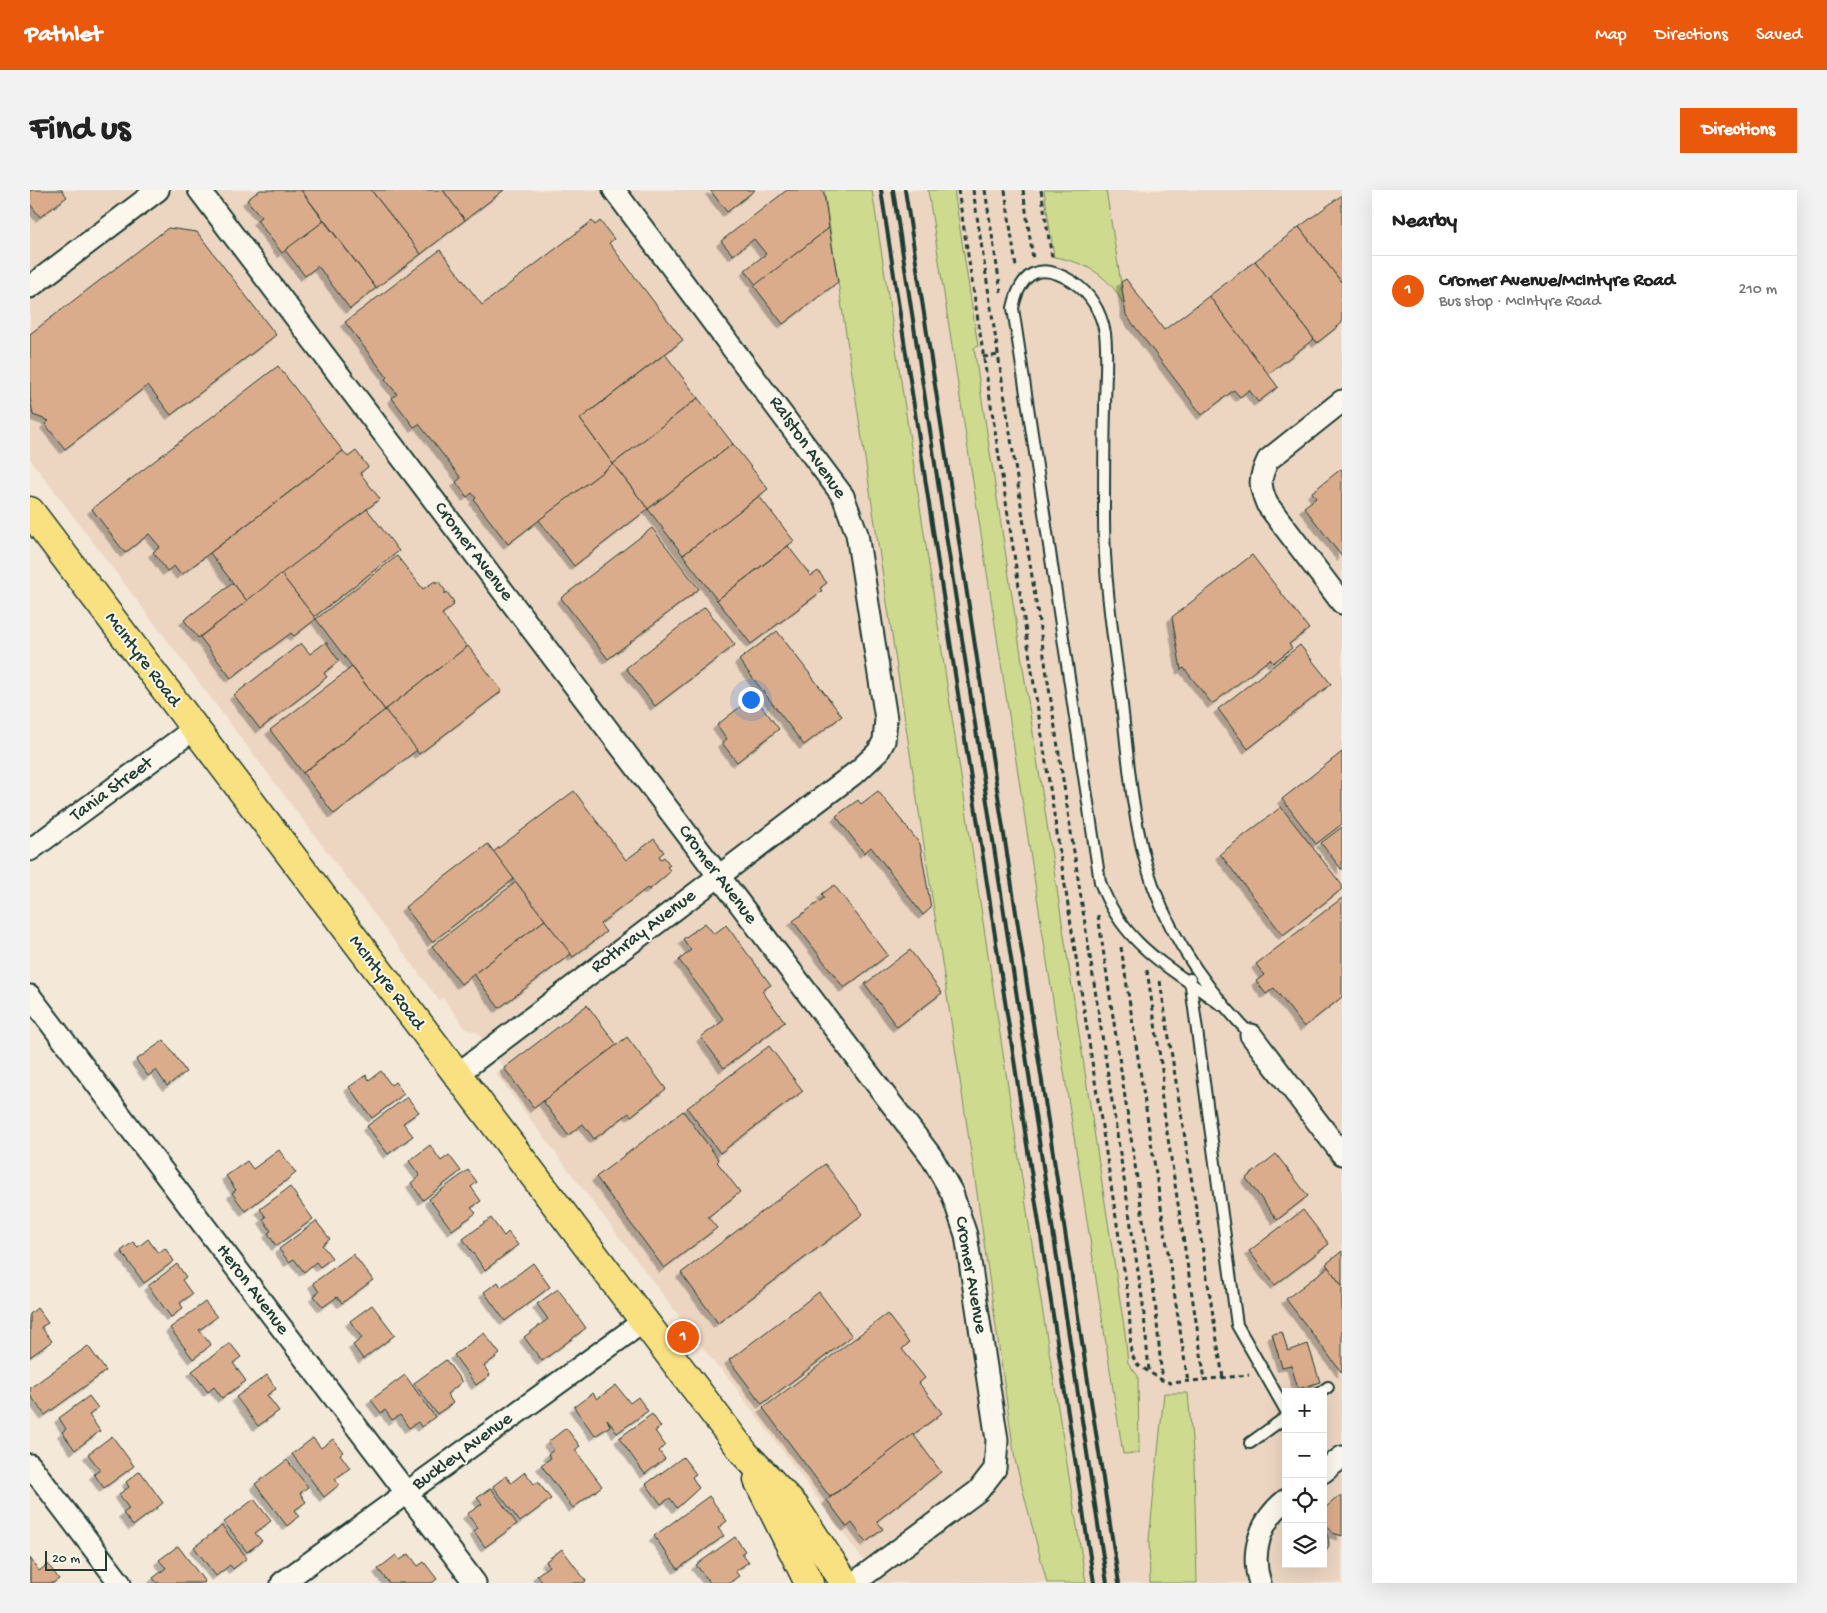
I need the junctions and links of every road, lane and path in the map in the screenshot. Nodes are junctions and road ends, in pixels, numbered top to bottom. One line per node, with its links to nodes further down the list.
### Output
1 (199, 190): 22 (street, Cromer Avenue)
2 (614, 190): 20 (street, Ralston Avenue)
3 (958, 190): 15 (path)
4 (973, 190): 14 (path)
5 (1005, 190): 12 (path)
6 (1023, 190): 9 (path)
7 (1041, 190): 10 (path)
8 (154, 191): 11 (street)
9 (1035, 272): 10 (lane); 12 (lane)
10 (1054, 272): 26 (lane)
11 (30, 287)
12 (1019, 288): 23 (lane)
13 (1006, 354): 14 (path)
14 (999, 356): 15 (path); 34 (path)
15 (983, 357): 34 (path)
16 (1342, 401): 18 (street)
17 (32, 517): 19 (main road, McIntyre Road)
18 (1342, 603)
19 (194, 729): 21 (street, Tania Street); 31 (main road, McIntyre Road)
20 (878, 752): 22 (street, Rothray Avenue)
21 (30, 850)
22 (718, 876): 31 (street, Rothray Avenue); 54 (street, Cromer Avenue)
23 (1116, 914): 24 (lane); 38 (path)
24 (1144, 949): 25 (lane); 37 (path)
25 (1157, 960): 27 (lane); 36 (path)
26 (1197, 973): 27 (lane); 29 (lane)
27 (1188, 980): 29 (lane); 35 (lane)
28 (30, 996): 46 (street, Heron Avenue)
29 (1221, 1005): 30 (lane)
30 (1251, 1035): 32 (street)
31 (456, 1076): 33 (main road, McIntyre Road)
32 (1342, 1154)
33 (644, 1321): 42 (main road, McIntyre Road); 46 (street, Buckley Avenue)
34 (1149, 1372): 38 (path)
35 (1265, 1374): 36 (path); 39 (lane)
36 (1222, 1378): 37 (path)
37 (1205, 1380): 38 (path)
38 (1188, 1382)
39 (1282, 1404)
40 (1282, 1421): 41 (lane)
41 (1250, 1443)
42 (745, 1454): 52 (main road, McIntyre Road); 53 (main road, McIntyre Road)
43 (1342, 1458): 45 (street)
44 (30, 1465): 49 (street)
45 (1327, 1469)
46 (406, 1493): 50 (street, Buckley Avenue); 51 (street, Heron Avenue)
47 (1282, 1504): 48 (street)
48 (1257, 1575)
49 (120, 1583)
50 (282, 1583)
51 (475, 1583)
52 (810, 1583)
53 (845, 1583)
54 (854, 1583)

